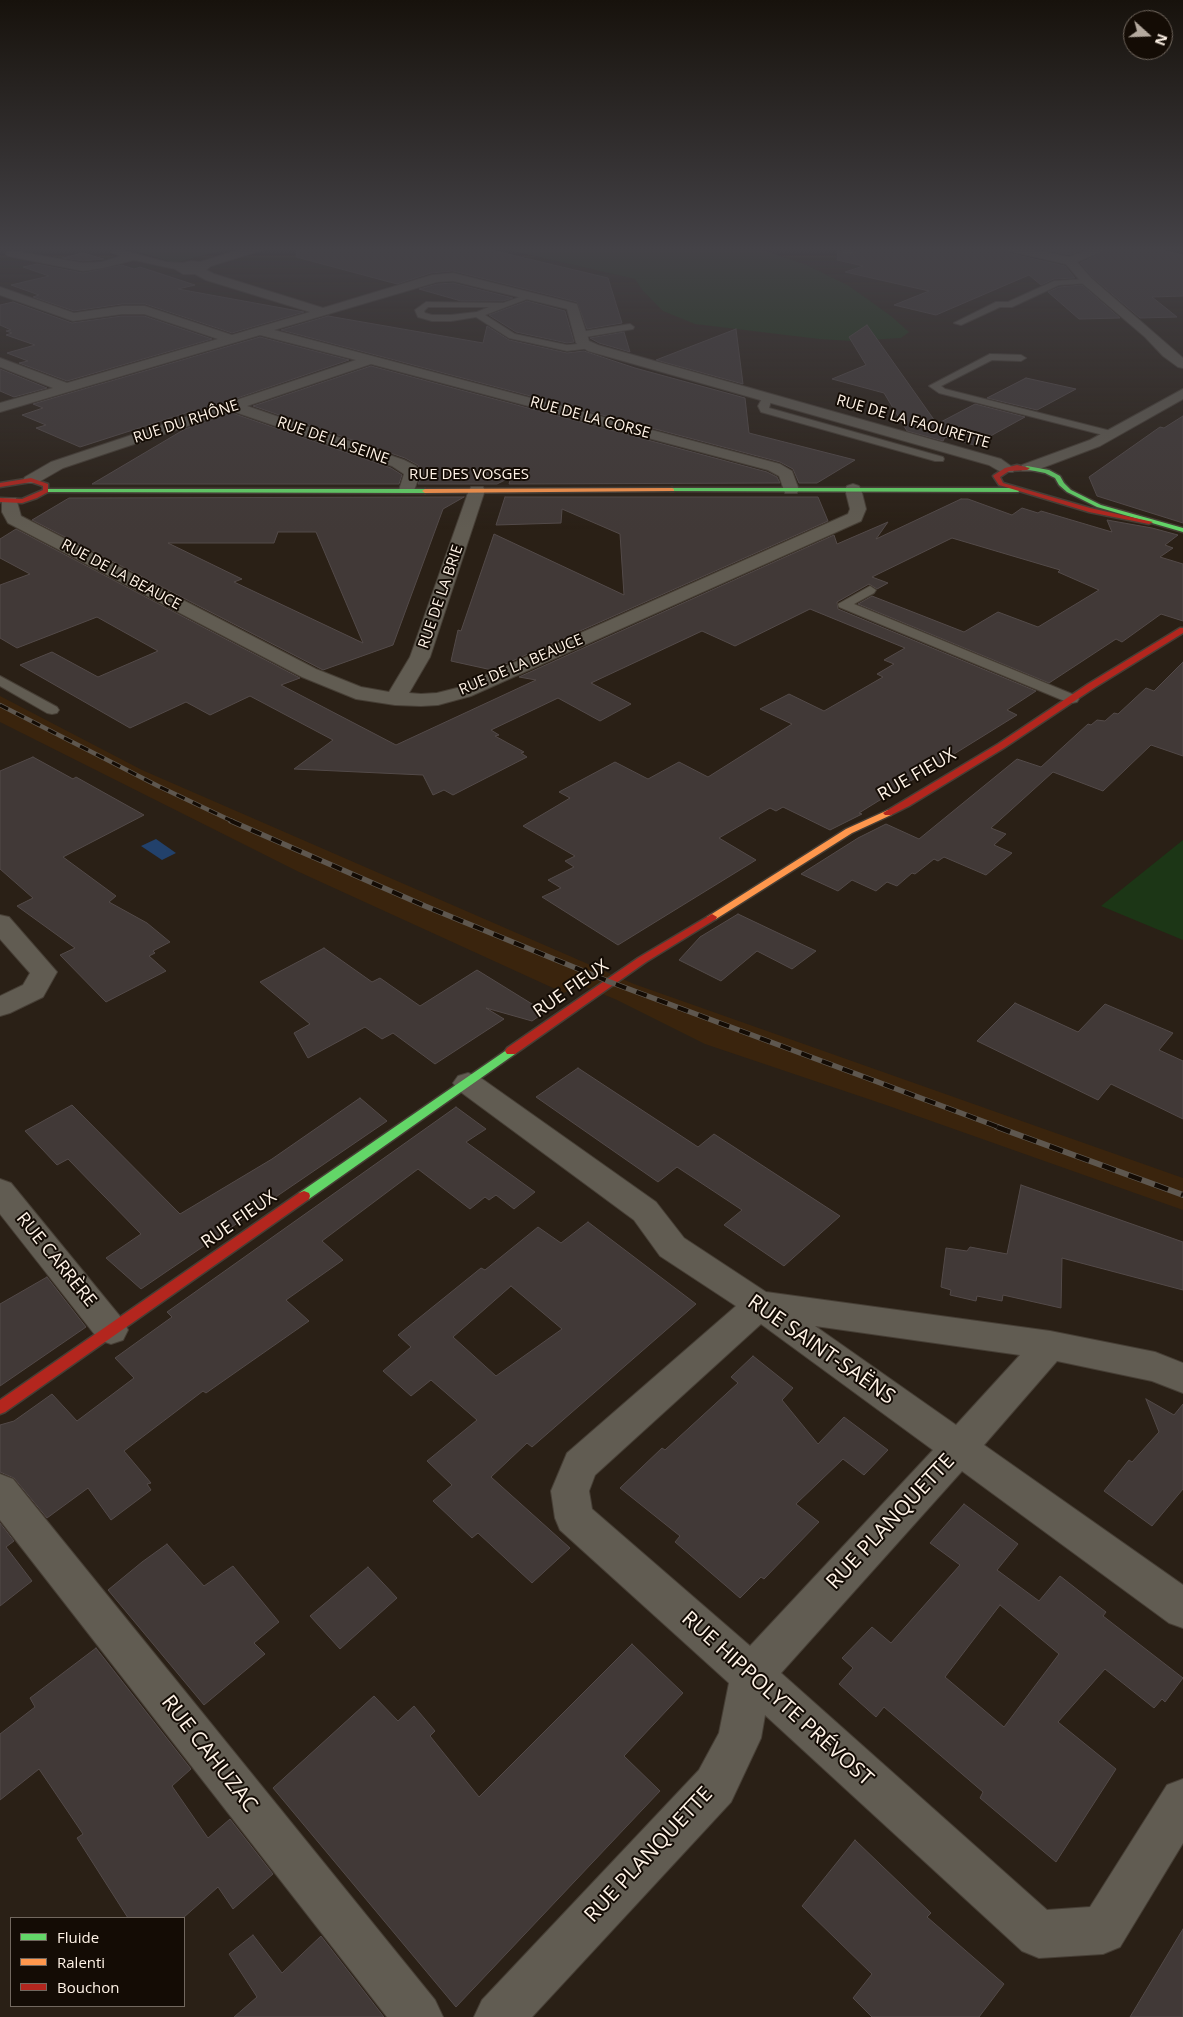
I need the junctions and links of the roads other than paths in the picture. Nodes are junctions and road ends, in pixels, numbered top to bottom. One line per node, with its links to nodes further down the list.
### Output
1 (221, 342): 11 (street)
2 (303, 342): 8 (street, RUE DE LA CORSE)
3 (540, 342): 4 (lane)
4 (580, 342)
5 (588, 342): 13 (street, RUE DE LA FAOURETTE)
6 (1158, 342): 10 (street)
7 (1022, 358): 16 (lane)
8 (371, 360): 14 (street, RUE DU RHÔNE); 29 (street, RUE DE LA CORSE)
9 (0, 362): 11 (street)
10 (1183, 364)
11 (66, 388): 15 (street)
12 (1183, 393): 16 (street)
13 (766, 397): 18 (lane); 20 (street, RUE DE LA FAOURETTE)
14 (234, 407): 23 (street, RUE DU RHÔNE); 27 (street, RUE DE LA SEINE)
15 (0, 408)
16 (1112, 434): 17 (street)
17 (1095, 443): 19 (street); 24 (street)
18 (939, 459)
19 (1028, 468): 20 (street, RUE DES VOSGES); 24 (street, RUE DES VOSGES)
20 (1003, 471): 21 (street, RUE DES VOSGES); 32 (street, RUE DES VOSGES)
21 (982, 476)
22 (965, 479): 26 (street, RUE DES VOSGES)
23 (31, 480): 25 (street); 31 (street)
24 (1059, 480): 32 (street, RUE DES VOSGES); 34 (street, RUE DES VOSGES)
25 (0, 485)
26 (892, 489): 30 (street, RUE DES VOSGES); 32 (street, RUE DES VOSGES)
27 (407, 490): 28 (street, RUE DES VOSGES); 31 (street, RUE DES VOSGES)
28 (477, 490): 29 (street, RUE DES VOSGES); 39 (street, RUE DE LA BRIE)
29 (791, 490): 30 (street, RUE DES VOSGES)
30 (853, 490): 39 (street, RUE DE LA BEAUCE)
31 (46, 491): 33 (street, RUE DES VOSGES)
32 (1021, 491): 34 (street, RUE DES VOSGES)
33 (5, 501): 39 (street, RUE DE LA BEAUCE)
34 (1150, 522): 35 (street, RUE DES VOSGES)
35 (1183, 530)
36 (870, 590): 40 (lane)
37 (1183, 630): 40 (street, RUE FIEUX)
38 (0, 680): 41 (lane)
39 (394, 699)
40 (1072, 699): 44 (street, RUE FIEUX)
41 (52, 710)
42 (0, 923): 43 (street)
43 (0, 1007)
44 (468, 1083): 46 (street, RUE SAINT-SAËNS); 47 (street, RUE FIEUX)
45 (0, 1191): 47 (street, RUE CARRÈRE)
46 (760, 1305): 48 (street); 51 (street, RUE SAINT-SAËNS); 54 (street, RUE HIPPOLYTE PRÉVOST)
47 (112, 1330): 50 (street, RUE FIEUX)
48 (1050, 1345): 49 (street); 51 (street, RUE PLANQUETTE)
49 (1183, 1378)
50 (0, 1408)
51 (959, 1448): 53 (street, RUE SAINT-SAËNS); 54 (street, RUE PLANQUETTE)
52 (0, 1491): 56 (street, RUE CAHUZAC)
53 (1183, 1609)
54 (752, 1675): 55 (street, RUE HIPPOLYTE PRÉVOST); 57 (street, RUE PLANQUETTE)
55 (1183, 1801)
56 (412, 2015)
57 (499, 2017)

